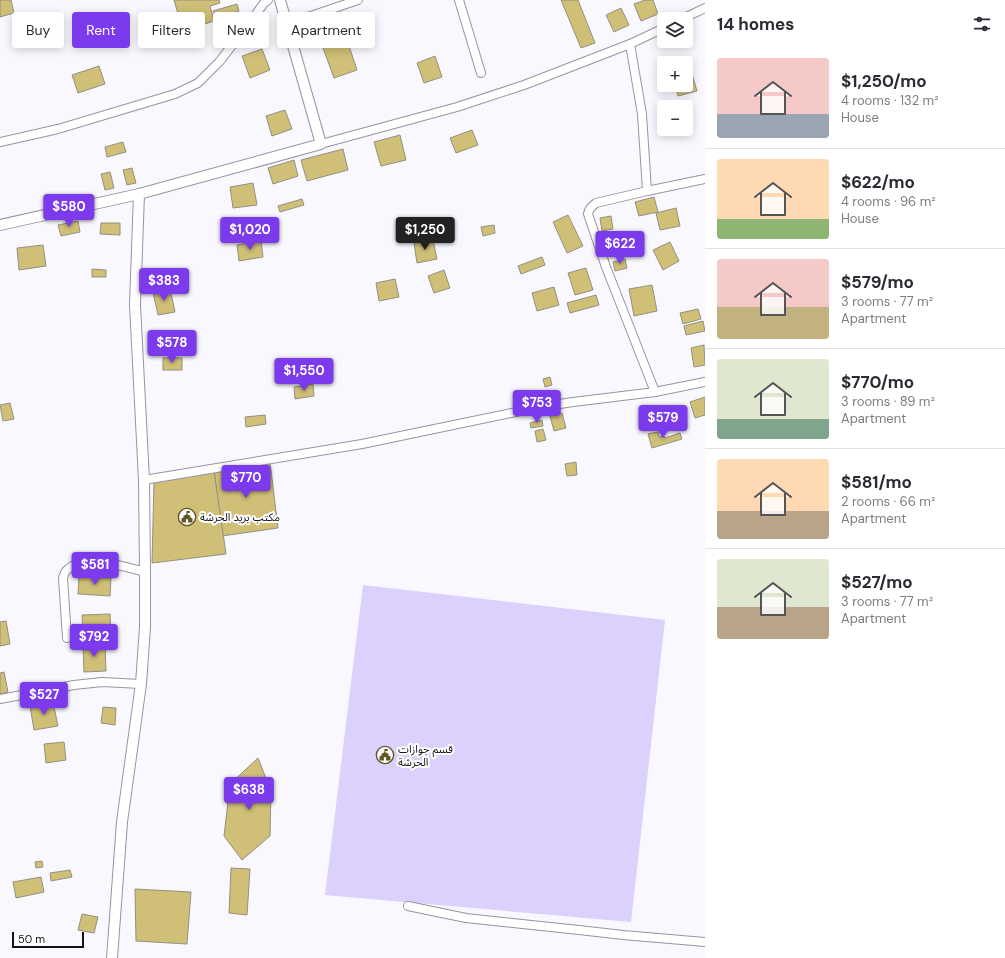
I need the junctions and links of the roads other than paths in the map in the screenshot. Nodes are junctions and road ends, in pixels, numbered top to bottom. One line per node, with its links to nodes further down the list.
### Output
1 (268, 0): 13 (street)
2 (280, 0): 6 (street)
3 (358, 0): 7 (street)
4 (459, 0): 12 (street)
5 (705, 8): 8 (street)
6 (284, 12)
7 (322, 12)
8 (693, 14)
9 (657, 31): 10 (street)
10 (630, 44): 14 (street); 16 (street)
11 (294, 48): 14 (street)
12 (481, 73)
13 (0, 142)
14 (321, 144): 17 (street)
15 (705, 179): 16 (street)
16 (647, 191): 20 (street)
17 (139, 194): 18 (street); 21 (street)
18 (0, 225)
19 (705, 382): 20 (street)
20 (655, 392): 21 (street)
21 (144, 480): 22 (street)
22 (145, 572): 23 (street); 24 (street)
23 (67, 638)
24 (141, 684): 25 (street); 28 (street)
25 (0, 699)
26 (408, 906): 27 (street)
27 (705, 942)
28 (112, 958)

